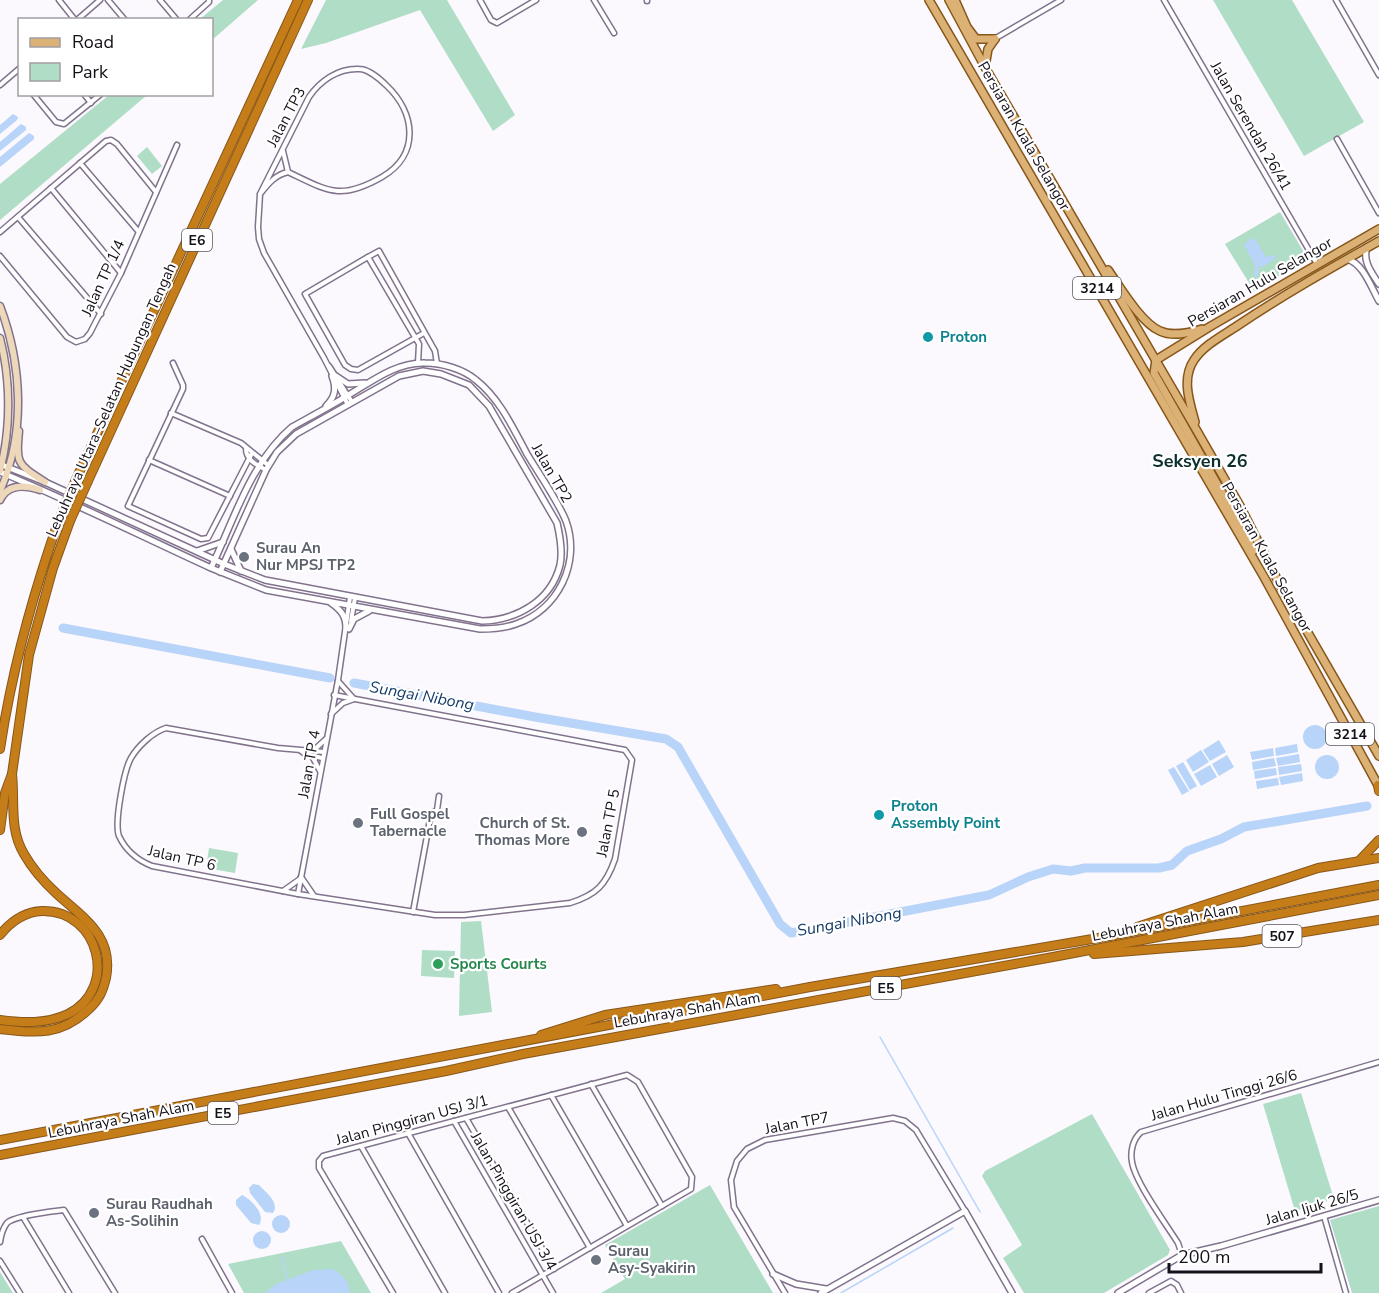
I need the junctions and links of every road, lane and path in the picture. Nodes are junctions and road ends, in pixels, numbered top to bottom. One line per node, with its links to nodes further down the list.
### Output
1 (59, 0): 17 (street)
2 (100, 0): 18 (street)
3 (108, 0): 19 (street)
4 (160, 0): 20 (street)
5 (209, 0): 21 (street)
6 (298, 0): 107 (highway, Lebuhraya Utara–Selatan Hubungan Tengah / E6, bridge)
7 (308, 0): 115 (highway, Lebuhraya Utara–Selatan Hubungan Tengah / E6, bridge)
8 (480, 0): 9 (street)
9 (536, 0)
10 (594, 0): 22 (street)
11 (929, 0): 96 (main road, Persiaran Kuala Selangor / 3214)
12 (948, 0): 24 (main road, Persiaran Kuala Selangor / 3214)
13 (955, 0): 23 (main road)
14 (1061, 0): 23 (street)
15 (1164, 0): 53 (street, Jalan Serendah 26/41)
16 (1336, 0): 27 (street)
17 (74, 18)
18 (78, 18)
19 (123, 18)
20 (175, 18)
21 (191, 18)
22 (614, 33)
23 (995, 39): 24 (main road)
24 (986, 69): 48 (main road, Persiaran Kuala Selangor / 3214)
25 (18, 70): 26 (street)
26 (15, 72): 28 (street); 29 (street)
27 (1379, 75)
28 (18, 76)
29 (0, 84)
30 (35, 96): 33 (street)
31 (86, 96): 33 (street)
32 (98, 96): 33 (street)
33 (91, 103)
34 (1337, 139): 42 (street)
35 (177, 145): 40 (street, Jalan TP 1/4)
36 (282, 150): 38 (street); 38 (street, Jalan TP3); 41 (street, Jalan TP3)
37 (80, 163): 39 (street); 40 (street); 45 (street)
38 (288, 172): 41 (street)
39 (51, 188): 43 (street); 54 (street)
40 (156, 192): 45 (street, Jalan TP 1/4)
41 (261, 194): 67 (street, Jalan TP3)
42 (1379, 213)
43 (18, 217): 46 (street); 58 (street)
44 (1379, 229): 53 (main road, Persiaran Hulu Selangor)
45 (138, 231): 54 (street, Jalan TP 1/4)
46 (0, 232)
47 (1379, 241): 49 (main road, Persiaran Hulu Selangor)
48 (1088, 244): 59 (main road); 63 (main road, Persiaran Kuala Selangor / 3214)
49 (1368, 248): 52 (main road, Persiaran Hulu Selangor); 55 (street)
50 (0, 256): 58 (street, Jalan TP 1/4)
51 (368, 257): 60 (street); 61 (street); 61 (street)
52 (1347, 259): 56 (street); 74 (main road, Persiaran Hulu Selangor)
53 (1317, 265): 59 (main road, Persiaran Hulu Selangor)
54 (121, 273): 58 (street, Jalan TP 1/4)
55 (1379, 284)
56 (1379, 301)
57 (0, 306): 69 (main road)
58 (101, 314)
59 (1211, 326): 63 (main road, Persiaran Hulu Selangor)
60 (424, 333): 61 (street); 66 (street)
61 (415, 337): 65 (street)
62 (0, 338): 82 (main road)
63 (1156, 360): 74 (main road, Persiaran Kuala Selangor / 3214); 96 (main road)
64 (173, 363): 73 (street)
65 (418, 363): 66 (street, Jalan TP2); 68 (street, Jalan TP2)
66 (437, 364): 100 (street, Jalan TP2)
67 (334, 376): 68 (street); 70 (street, Jalan TP3); 72 (street)
68 (367, 383): 70 (street, Jalan TP2)
69 (18, 388): 80 (main road); 83 (main road)
70 (346, 396): 71 (street, Jalan TP3); 72 (street, Jalan TP2)
71 (350, 404): 81 (street, Jalan TP2); 97 (street, Jalan TP2)
72 (320, 411): 79 (street, Jalan TP2)
73 (171, 413): 75 (street); 78 (street)
74 (1197, 431): 112 (main road, Persiaran Kuala Selangor / 3214)
75 (246, 449): 76 (street); 77 (street)
76 (252, 453): 77 (street); 79 (street)
77 (249, 459): 79 (street); 86 (street)
78 (149, 460): 86 (street); 86 (street)
79 (260, 463): 81 (street); 88 (street, Jalan TP2)
80 (9, 467): 82 (main road); 83 (street, Jalan TP2)
81 (267, 467): 89 (street, Jalan TP2)
82 (2, 471): 84 (street, Jalan TP2); 85 (main road)
83 (45, 482): 90 (street, Jalan TP2)
84 (40, 490): 87 (main road); 93 (street, Jalan TP2)
85 (0, 491)
86 (230, 496)
87 (0, 500)
88 (223, 542): 90 (street); 91 (street, Jalan TP2)
89 (231, 549): 92 (street, Jalan TP2); 94 (street)
90 (197, 551): 91 (street, Jalan TP2)
91 (215, 560): 92 (street, Jalan TP2); 93 (street, Jalan TP2)
92 (224, 564): 94 (street, Jalan TP2); 95 (street, Jalan TP2)
93 (211, 568): 95 (street, Jalan TP2)
94 (240, 571): 97 (street, Jalan TP2)
95 (220, 572): 98 (street, Jalan TP2)
96 (1264, 577): 116 (main road, Persiaran Kuala Selangor / 3214)
97 (352, 597): 99 (street, Jalan TP 4)
98 (327, 601): 99 (street, Jalan TP2); 101 (street)
99 (352, 606): 100 (street, Jalan TP2); 101 (street, Jalan TP 4)
100 (371, 610): 101 (street)
101 (347, 628): 102 (street, Jalan TP 4)
102 (338, 680): 103 (street, Jalan TP 4); 104 (street)
103 (334, 695): 104 (street, Jalan TP 5); 105 (street, Jalan TP 4)
104 (354, 699): 105 (street); 128 (street, Jalan TP 5)
105 (330, 715): 106 (street, Jalan TP 4)
106 (326, 739): 108 (street); 110 (street, Jalan TP 4)
107 (0, 749)
108 (314, 750): 109 (street, Jalan TP 6); 110 (street, Jalan TP 6)
109 (301, 751): 111 (street, Jalan TP 6); 124 (street, Jalan TP 6)
110 (324, 752): 113 (street, Jalan TP 4)
111 (312, 756): 113 (street, Jalan TP 6); 114 (street)
112 (1379, 756)
113 (322, 758): 114 (street, Jalan TP 4)
114 (320, 771): 122 (street, Jalan TP 4)
115 (12, 774): 118 (highway, Lebuhraya Utara–Selatan Hubungan Tengah / E6); 134 (highway)
116 (1379, 788)
117 (439, 796): 128 (street)
118 (0, 830)
119 (1379, 840): 121 (highway)
120 (1379, 858): 121 (highway)
121 (1359, 861): 131 (highway)
122 (301, 878): 124 (street); 125 (street, Jalan TP 4); 127 (street)
123 (1379, 885): 131 (highway, Lebuhraya Shah Alam / E5)
124 (282, 891): 125 (street, Jalan TP 6)
125 (298, 894): 127 (street, Jalan TP 5)
126 (1379, 895): 132 (highway, Lebuhraya Shah Alam / E5)
127 (315, 897): 128 (street, Jalan TP 5)
128 (413, 912)
129 (1379, 920): 132 (highway, 507)
130 (0, 935): 133 (highway)
131 (1116, 935): 142 (highway, Lebuhraya Shah Alam / E5)
132 (1053, 957): 144 (highway, Lebuhraya Shah Alam / E5)
133 (4, 1020)
134 (1, 1030)
135 (1379, 1062): 154 (street, Jalan Hulu Tinggi 26/6)
136 (591, 1084): 137 (street, Jalan Pinggiran USJ 3/1); 146 (street); 146 (street, Jalan Pinggiran USJ 3/1)
137 (551, 1095): 138 (street, Jalan Pinggiran USJ 3/1); 150 (street)
138 (508, 1107): 139 (street, Jalan Pinggiran USJ 3/1); 153 (street)
139 (466, 1118): 140 (street, Jalan Pinggiran USJ 3/1); 156 (street, Jalan Pinggiran USJ 3/4)
140 (454, 1121): 141 (street, Jalan Pinggiran USJ 3/1); 158 (street, Jalan Pinggiran USJ 3/4)
141 (408, 1133): 143 (street, Jalan Pinggiran USJ 3/1); 166 (street)
142 (0, 1140)
143 (361, 1146): 164 (street, Jalan Pinggiran USJ 3/1); 165 (street)
144 (0, 1155)
145 (1379, 1200): 148 (street, Jalan Ijuk 26/5)
146 (662, 1206): 150 (street)
147 (965, 1211): 157 (street, Jalan TP7); 159 (street); 171 (street, Jalan TP7)
148 (1324, 1216): 154 (street, Jalan Ijuk 26/5); 175 (street)
149 (23, 1217): 152 (street); 161 (street); 162 (street)
150 (627, 1226): 153 (street)
151 (201, 1239): 163 (street)
152 (0, 1242)
153 (590, 1248): 156 (street)
154 (1182, 1256): 172 (street, Jalan Ijuk 26/5)
155 (0, 1261): 160 (street)
156 (554, 1269): 158 (street)
157 (773, 1274): 159 (street); 169 (street, Jalan TP7)
158 (543, 1275): 167 (street); 168 (street, Jalan Pinggiran USJ 3/4)
159 (827, 1290): 170 (street)
160 (20, 1293)
161 (69, 1293)
162 (115, 1293)
163 (232, 1293)
164 (393, 1293)
165 (445, 1293)
166 (499, 1293)
167 (512, 1293)
168 (553, 1293)
169 (785, 1293)
170 (821, 1293)
171 (1012, 1293)
172 (1118, 1293)
173 (1149, 1293): 174 (street)
174 (1181, 1293)
175 (1346, 1293)

